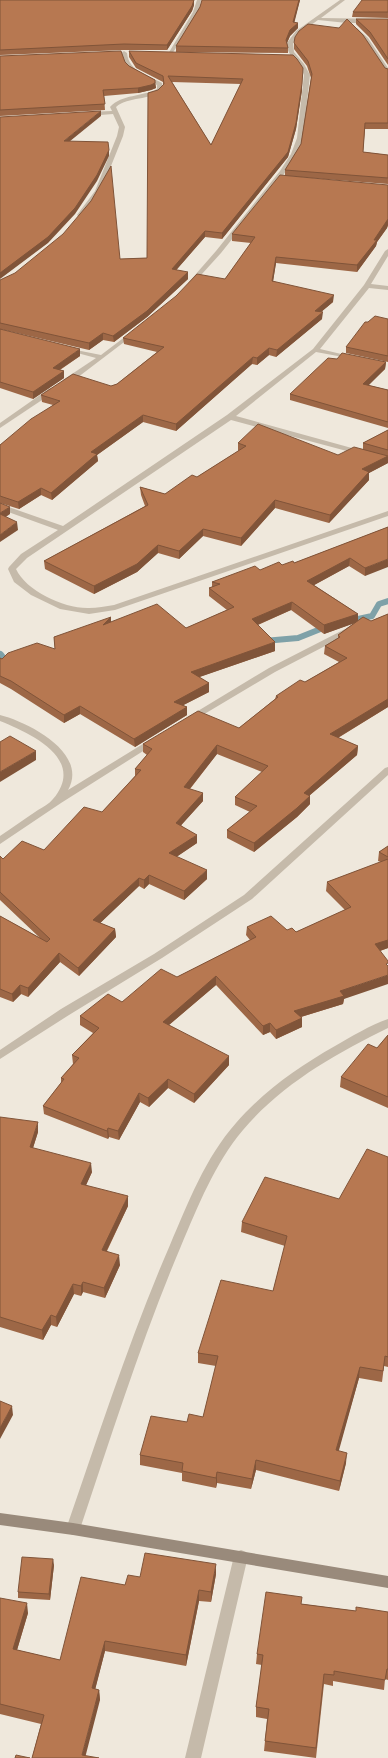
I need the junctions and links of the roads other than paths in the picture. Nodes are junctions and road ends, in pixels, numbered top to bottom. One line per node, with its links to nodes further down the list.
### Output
1 (199, 0): 10 (street)
2 (343, 0): 3 (street)
3 (319, 19): 4 (street); 13 (street)
4 (347, 21): 5 (street); 14 (street)
5 (388, 21)
6 (117, 53): 7 (street)
7 (124, 53): 8 (street); 16 (street)
8 (131, 53)
9 (162, 53): 10 (street)
10 (170, 53): 11 (street)
11 (177, 53)
12 (286, 57): 13 (street)
13 (293, 57): 18 (street)
14 (386, 65): 15 (street)
15 (388, 72)
16 (116, 112): 17 (street); 20 (street)
17 (85, 114)
18 (276, 178): 19 (street); 24 (street)
19 (284, 179)
20 (73, 223)
21 (388, 251): 22 (street)
22 (367, 286): 23 (street); 27 (street)
23 (388, 288)
24 (182, 291)
25 (138, 329): 28 (street)
26 (58, 346): 28 (street)
27 (315, 350): 29 (street); 30 (street)
28 (102, 357): 31 (street)
29 (359, 360)
30 (230, 417): 32 (street); 35 (street)
31 (0, 426)
32 (388, 460)
33 (0, 506): 35 (street)
34 (388, 513): 35 (street)
35 (64, 530)
36 (349, 630): 38 (street)
37 (0, 718): 41 (street)
38 (182, 724)
39 (163, 736): 41 (street)
40 (388, 770): 44 (street)
41 (57, 801): 42 (street)
42 (0, 841)
43 (388, 1022): 46 (street)
44 (0, 1055)
45 (0, 1519): 46 (street)
46 (73, 1529): 47 (street)
47 (240, 1556): 48 (street); 49 (street)
48 (388, 1582)
49 (193, 1758)

